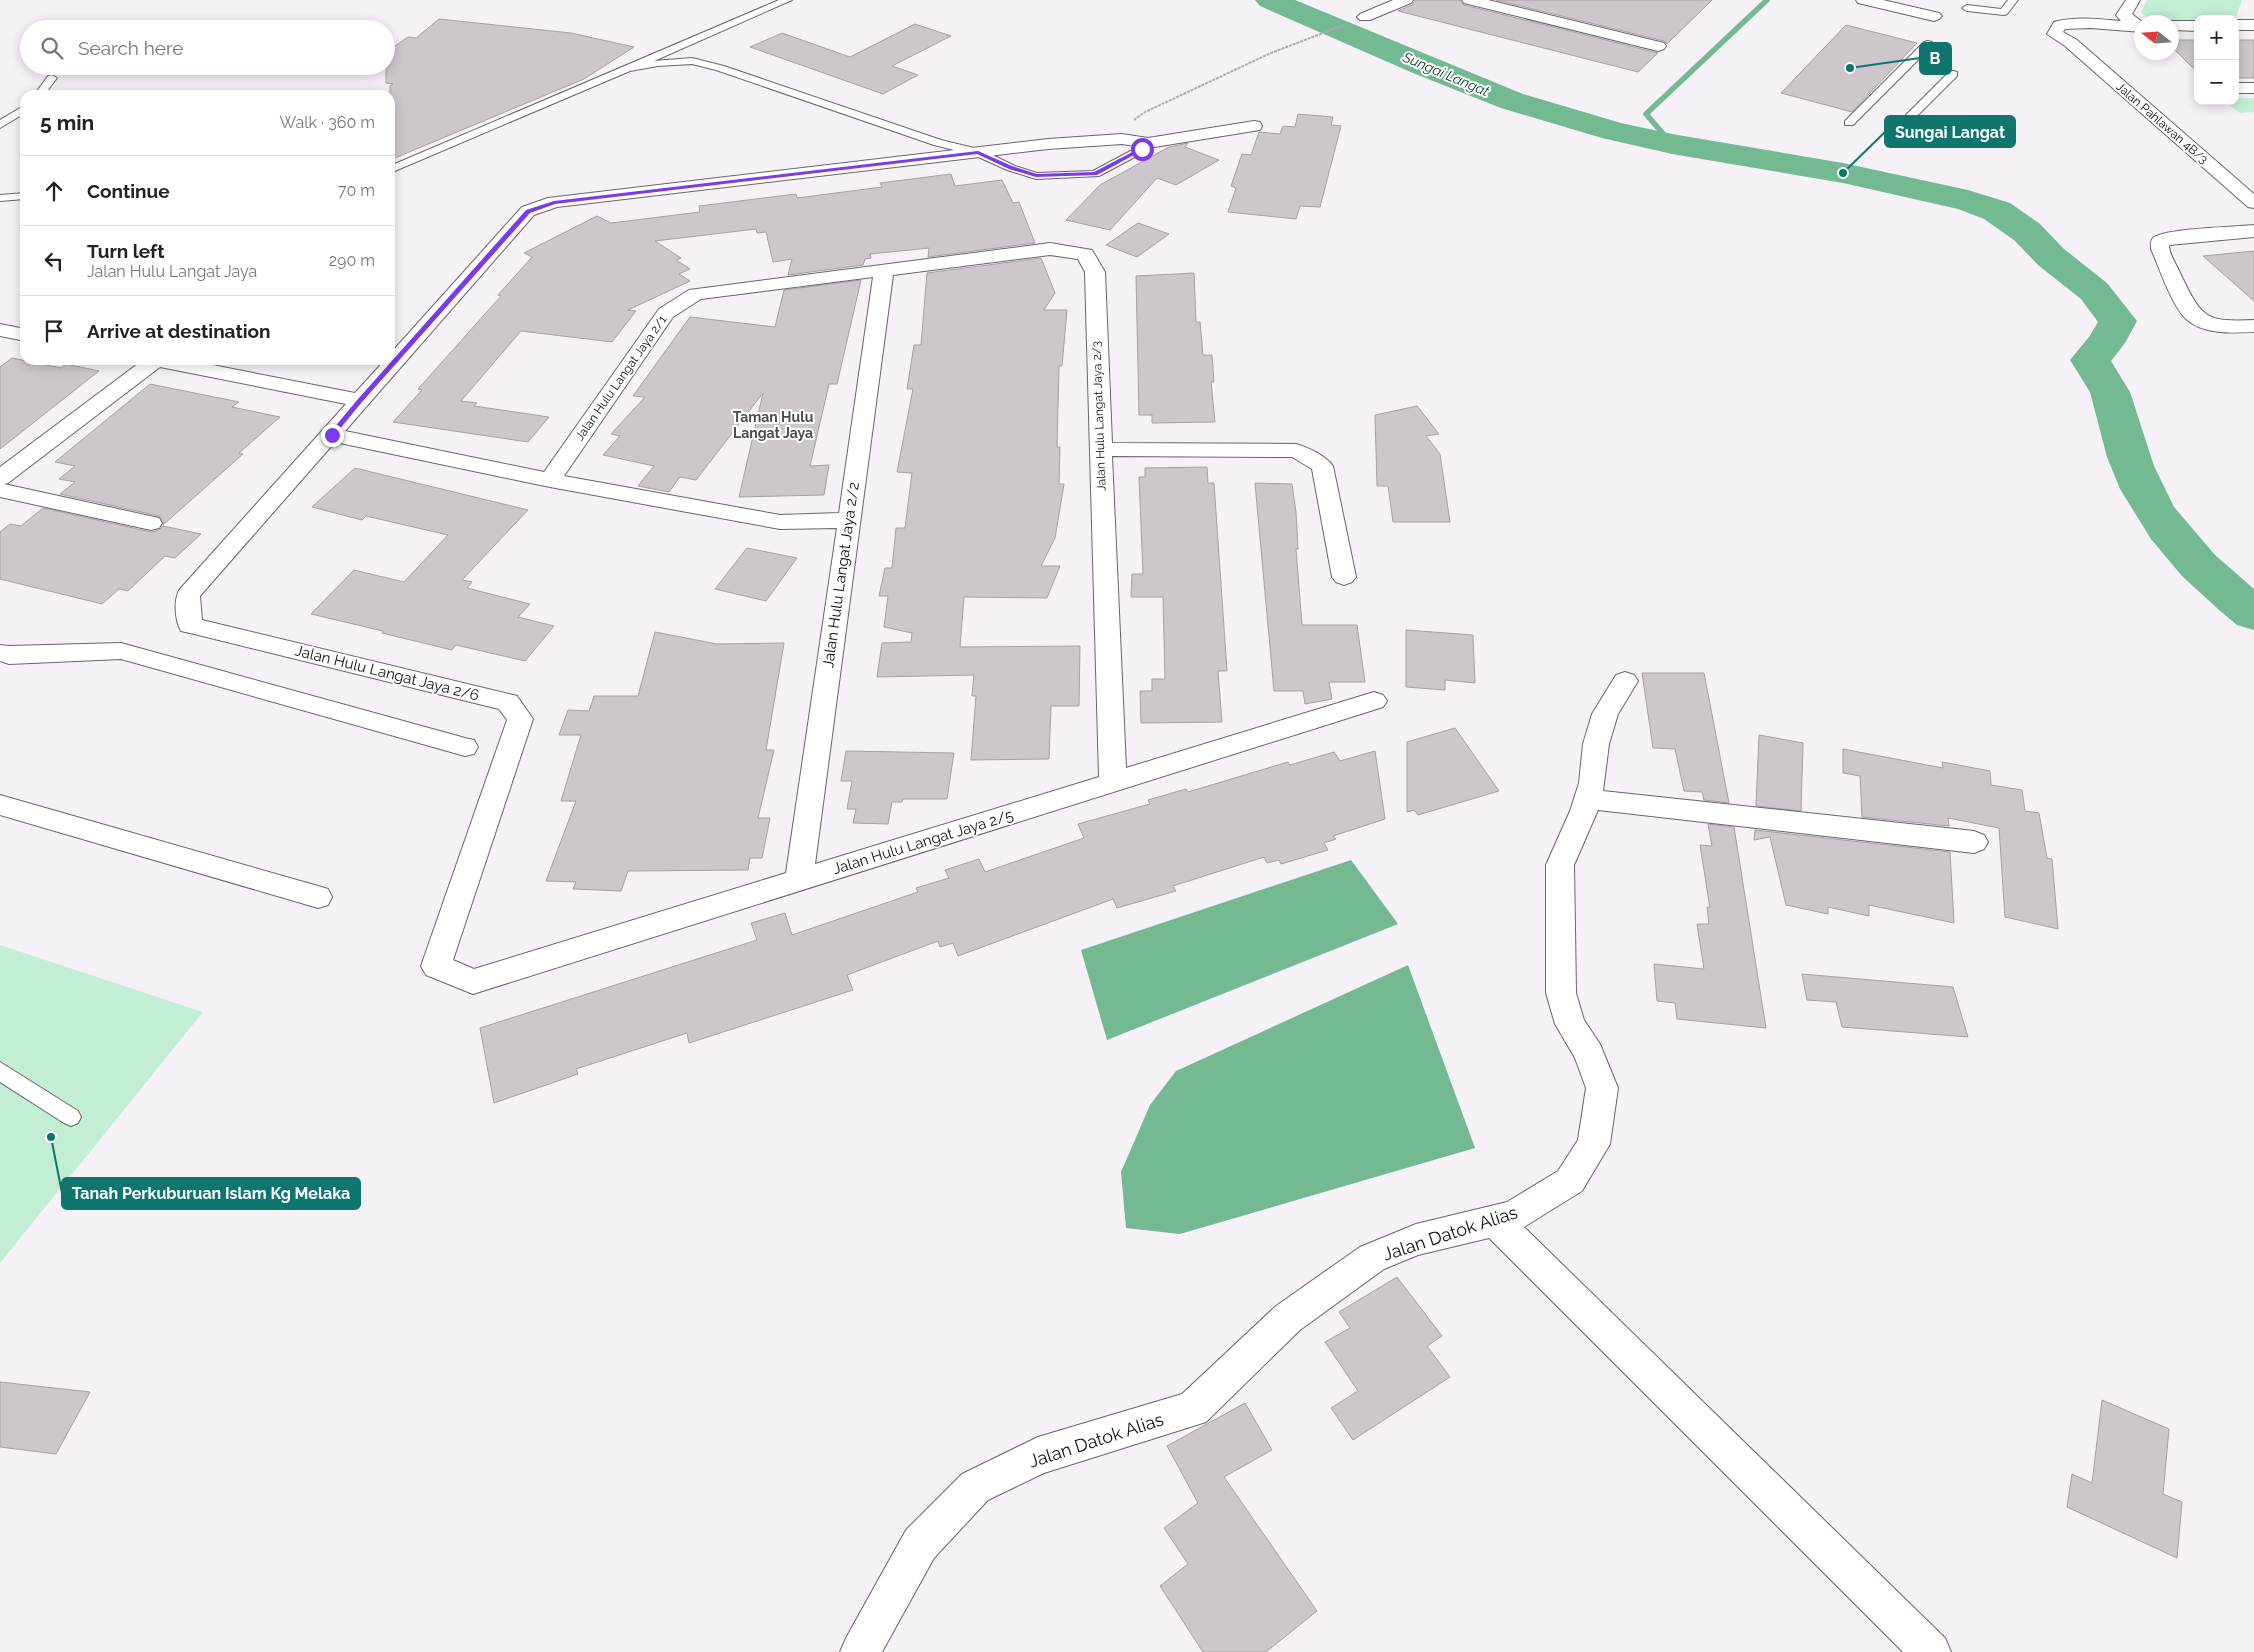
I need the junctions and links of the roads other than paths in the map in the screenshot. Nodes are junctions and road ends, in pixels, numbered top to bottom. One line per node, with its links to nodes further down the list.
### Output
1 (786, 0): 20 (lane)
2 (1406, 0): 11 (street)
3 (1469, 0): 9 (street)
4 (1540, 0): 9 (street)
5 (1862, 0): 10 (street)
6 (2013, 0): 8 (lane)
7 (2133, 0): 14 (street)
8 (1967, 8)
9 (1511, 10): 19 (street)
10 (1934, 16)
11 (1365, 17)
12 (2239, 25): 13 (street)
13 (2254, 25)
14 (2134, 26)
15 (2179, 26): 16 (street)
16 (2194, 26)
17 (2134, 27): 36 (street, Jalan Pahlawan 4B/3)
18 (1928, 44): 27 (lane)
19 (1658, 46)
20 (624, 69): 32 (lane); 33 (lane)
21 (1953, 74): 30 (lane)
22 (52, 78): 25 (lane)
23 (2239, 88): 24 (street)
24 (2254, 88)
25 (43, 90)
26 (20, 111): 28 (lane)
27 (1849, 123)
28 (0, 124)
29 (1254, 126): 31 (street)
30 (1893, 134)
31 (1148, 143): 32 (street); 32 (lane)
32 (978, 152): 42 (street)
33 (395, 168)
34 (20, 196): 35 (lane)
35 (0, 198)
36 (2254, 203)
37 (2254, 231): 39 (street)
38 (884, 270): 48 (street, Jalan Hulu Langat Jaya 2/3); 50 (street, Jalan Hulu Langat Jaya 2/1); 52 (street, Jalan Hulu Langat Jaya 2/2)
39 (2254, 326)
40 (0, 330): 41 (street)
41 (20, 334)
42 (395, 361)
43 (149, 365): 49 (street)
44 (182, 365): 46 (street)
45 (391, 365): 46 (street)
46 (360, 400): 47 (street)
47 (332, 435): 50 (street); 65 (street, Jalan Hulu Langat Jaya 2/6)
48 (1100, 448): 54 (street); 59 (street, Jalan Hulu Langat Jaya 2/3)
49 (0, 478)
50 (550, 480): 52 (street)
51 (0, 490): 53 (street)
52 (848, 520): 63 (street, Jalan Hulu Langat Jaya 2/2)
53 (151, 523)
54 (1344, 577)
55 (0, 653): 58 (street)
56 (1625, 681): 60 (street, Jalan Datok Alias)
57 (1374, 702): 59 (street, Jalan Hulu Langat Jaya 2/5)
58 (465, 747)
59 (1112, 783): 63 (street, Jalan Hulu Langat Jaya 2/5)
60 (1587, 799): 62 (street); 68 (street, Jalan Datok Alias)
61 (0, 805): 64 (street)
62 (1974, 842)
63 (799, 881): 65 (street, Jalan Hulu Langat Jaya 2/5)
64 (318, 897)
65 (473, 982)
66 (0, 1071): 67 (lane)
67 (71, 1117)
68 (1495, 1221): 69 (street, Jalan Datok Alias); 70 (street)
69 (860, 1652)
70 (1931, 1652)

